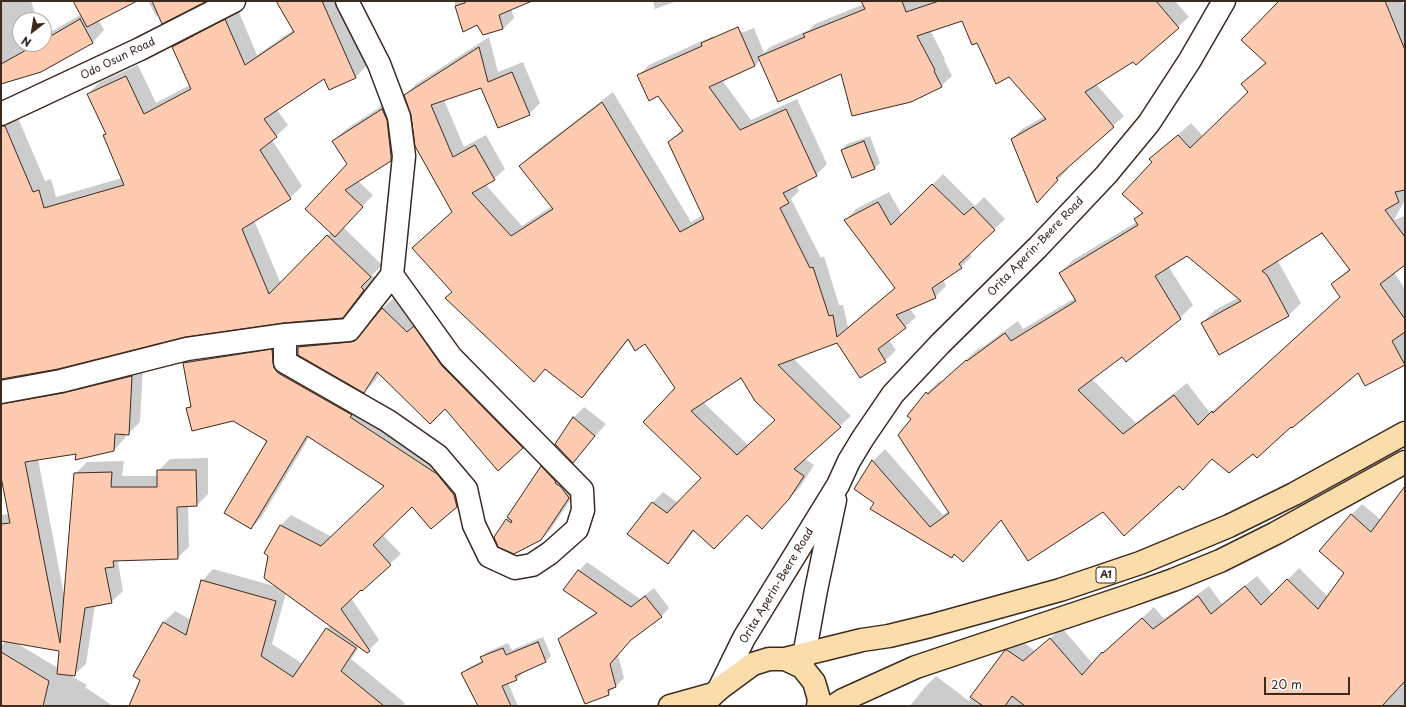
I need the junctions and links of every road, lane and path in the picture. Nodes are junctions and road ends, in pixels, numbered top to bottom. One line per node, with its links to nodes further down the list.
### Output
1 (234, 1): 4 (street, Odo Osun Road)
2 (347, 1): 5 (street)
3 (1224, 1): 12 (street, Orita Aperin-Beere Road)
4 (1, 114)
5 (392, 275): 6 (street); 6 (street)
6 (284, 335): 7 (street)
7 (1, 392)
8 (1405, 433): 9 (highway, A1)
9 (1361, 457): 11 (highway); 13 (highway, A1)
10 (1405, 462): 11 (highway, A1)
11 (1375, 478): 17 (highway, A1)
12 (838, 485): 13 (street, Orita Aperin-Beere Road); 14 (street, Orita Aperin-Beere Road)
13 (797, 660): 14 (highway); 16 (highway)
14 (711, 696): 15 (highway)
15 (670, 706)
16 (818, 706)
17 (834, 706)

